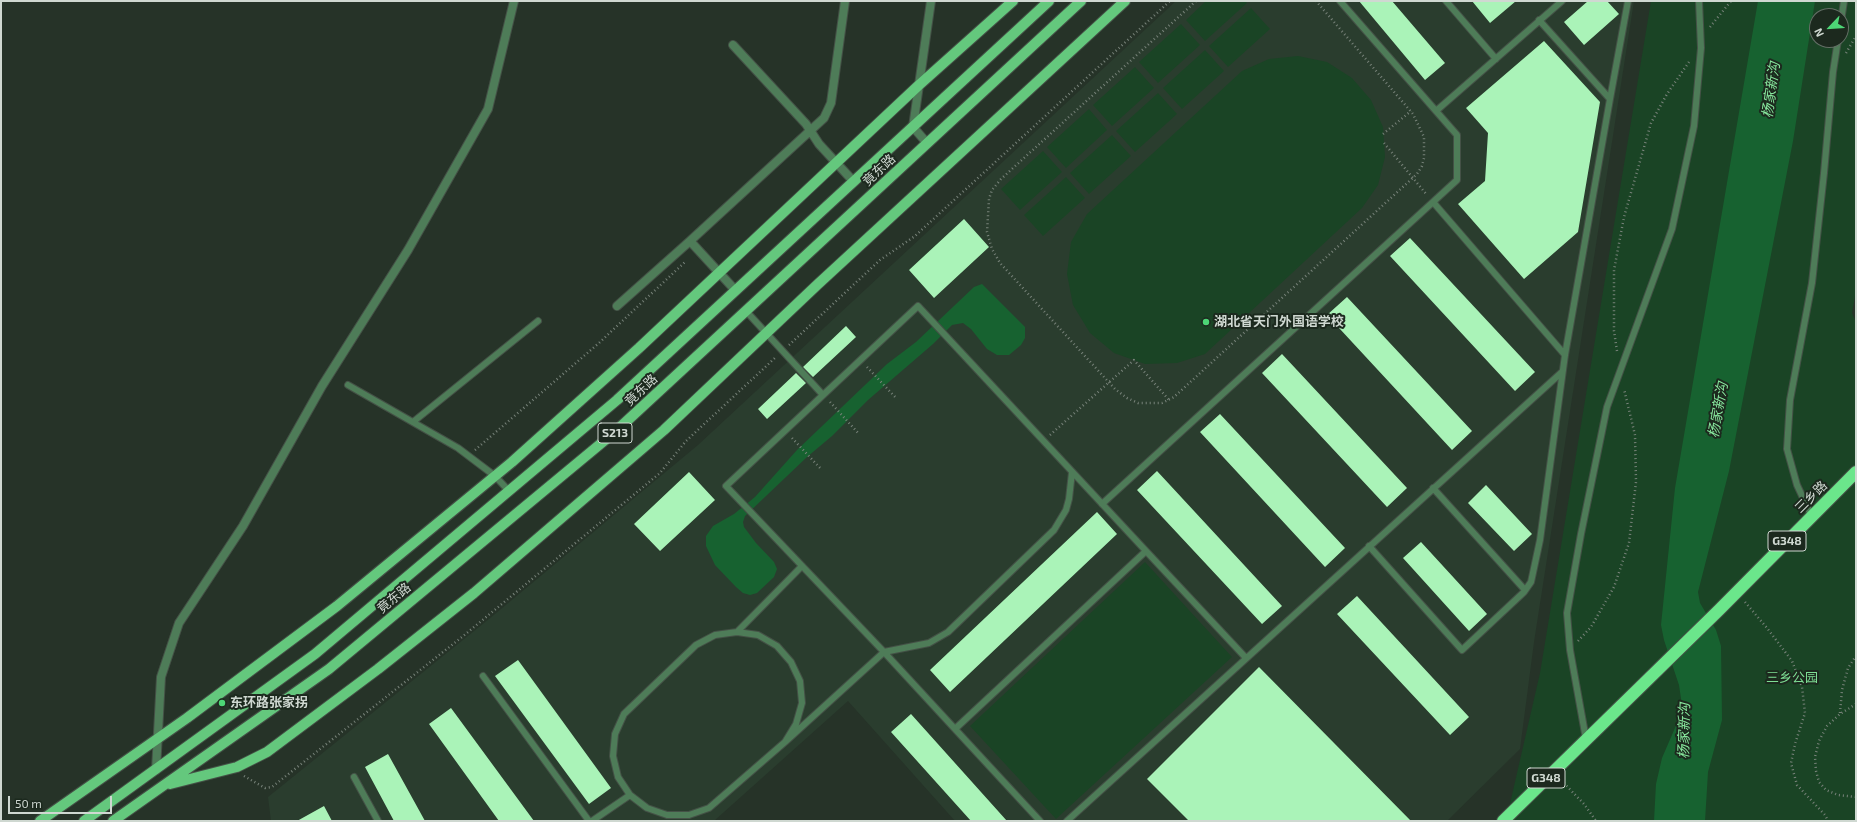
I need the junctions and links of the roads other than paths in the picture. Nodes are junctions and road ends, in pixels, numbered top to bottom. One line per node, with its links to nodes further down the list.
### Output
1 (514, 1): 55 (street)
2 (845, 1): 21 (street)
3 (931, 1): 17 (street)
4 (1013, 1): 17 (main road)
5 (1049, 1): 20 (main road, 竟东路 / S213)
6 (1081, 1): 22 (main road, 竟东路 / S213)
7 (1125, 1): 32 (main road)
8 (1340, 1): 19 (lane)
9 (1446, 1): 16 (lane)
10 (1562, 1): 13 (lane)
11 (1628, 1): 18 (lane)
12 (1698, 1): 54 (lane)
13 (1539, 20): 16 (lane); 18 (lane)
14 (733, 45): 21 (street)
15 (1837, 48): 44 (lane)
16 (1496, 59): 19 (lane)
17 (919, 85): 20 (street); 23 (main road)
18 (1610, 99): 33 (lane)
19 (1436, 112): 25 (lane)
20 (913, 127): 22 (street); 24 (main road, 竟东路 / S213)
21 (811, 130): 23 (street); 26 (street)
22 (927, 143): 30 (main road, 竟东路 / S213)
23 (837, 163): 24 (street); 27 (main road)
24 (854, 182): 28 (main road, 竟东路 / S213)
25 (1433, 202): 33 (lane); 43 (lane)
26 (690, 240): 27 (street); 29 (street)
27 (720, 273): 28 (street); 40 (main road)
28 (736, 291): 42 (main road, 竟东路 / S213)
29 (617, 306)
30 (746, 311): 32 (lane); 59 (main road, 竟东路 / S213)
31 (538, 321): 37 (lane)
32 (766, 333): 36 (lane); 59 (main road)
33 (1565, 355): 34 (lane)
34 (1562, 372): 41 (lane); 48 (lane)
35 (348, 385): 37 (lane)
36 (823, 395): 38 (lane); 47 (lane)
37 (413, 422): 40 (lane)
38 (1072, 472): 43 (lane); 50 (lane)
39 (1856, 472): 44 (highway, 三乡路 / G348)
40 (495, 476): 42 (lane); 55 (main road)
41 (1433, 488): 45 (lane); 48 (lane)
42 (509, 491): 57 (main road, 竟东路 / S213)
43 (1102, 504): 46 (lane)
44 (1812, 517): 54 (highway, 三乡路 / G348)
45 (1369, 546): 48 (lane); 51 (lane)
46 (1146, 551): 51 (lane); 53 (lane)
47 (802, 566): 49 (lane); 50 (lane)
48 (1525, 590)
49 (737, 632): 56 (lane); 60 (lane)
50 (884, 652): 53 (lane); 56 (lane)
51 (1246, 658): 68 (lane)
52 (483, 676): 65 (lane)
53 (956, 729): 67 (lane)
54 (1588, 737): 69 (highway, G348)
55 (158, 739): 57 (street); 61 (main road)
56 (784, 742): 60 (lane)
57 (156, 770): 62 (main road, 竟东路 / S213)
58 (354, 777): 64 (lane)
59 (164, 785): 63 (main road, 竟东路 / S213)
60 (630, 795): 66 (lane)
61 (40, 821)
62 (84, 821)
63 (113, 821)
64 (378, 821)
65 (589, 821)
66 (592, 821)
67 (1040, 821)
68 (1067, 821)
69 (1503, 821)

